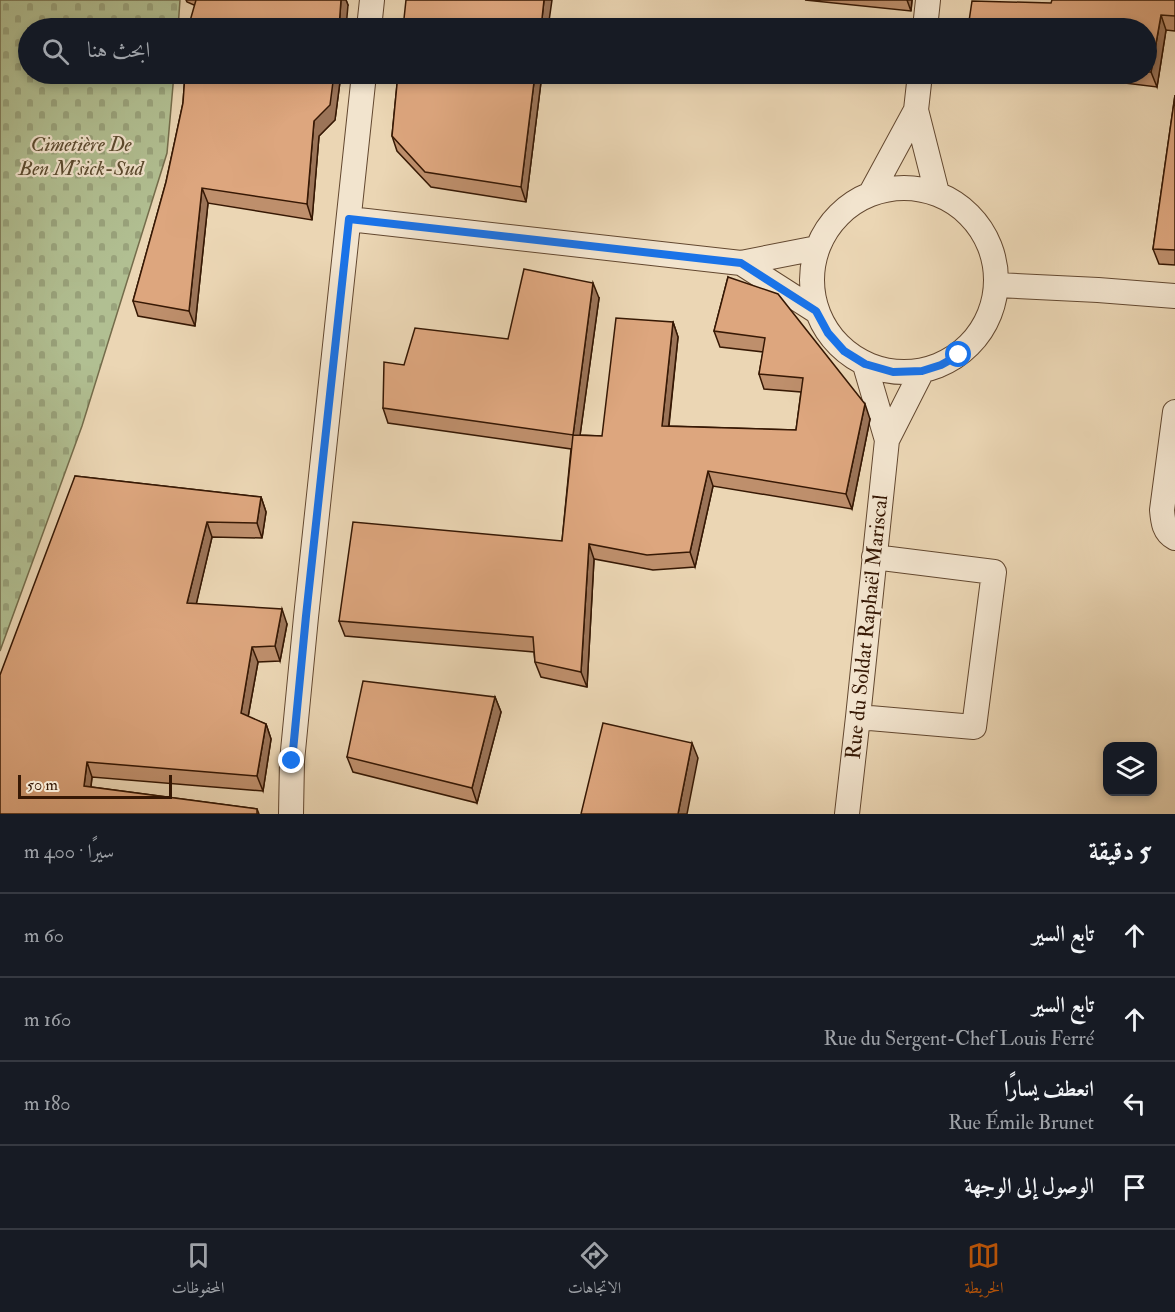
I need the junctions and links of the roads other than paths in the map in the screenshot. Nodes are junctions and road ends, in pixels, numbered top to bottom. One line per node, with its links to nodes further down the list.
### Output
1 (372, 0): 3 (street)
2 (928, 0): 4 (street)
3 (370, 18)
4 (926, 18)
5 (363, 84): 10 (street)
6 (919, 84): 7 (street)
7 (916, 110): 8 (street); 9 (street)
8 (871, 193): 9 (street); 11 (street)
9 (937, 193): 13 (street)
10 (349, 219): 12 (street); 23 (street)
11 (817, 248): 12 (street); 15 (street)
12 (741, 263): 15 (street)
13 (997, 285): 14 (street); 17 (street)
14 (1175, 296)
15 (816, 311): 16 (street)
16 (865, 364): 17 (street); 19 (street, Rue du Soldat Raphaël Mariscal)
17 (922, 371): 19 (street, Rue du Soldat Raphaël Mariscal)
18 (1175, 412): 20 (street)
19 (887, 440): 21 (street, Rue du Soldat Raphaël Mariscal)
20 (1175, 538)
21 (874, 557): 22 (street, Rue du Soldat Raphaël Mariscal); 22 (street)
22 (858, 717): 24 (street, Rue du Soldat Raphaël Mariscal)
23 (291, 814)
24 (847, 814)

